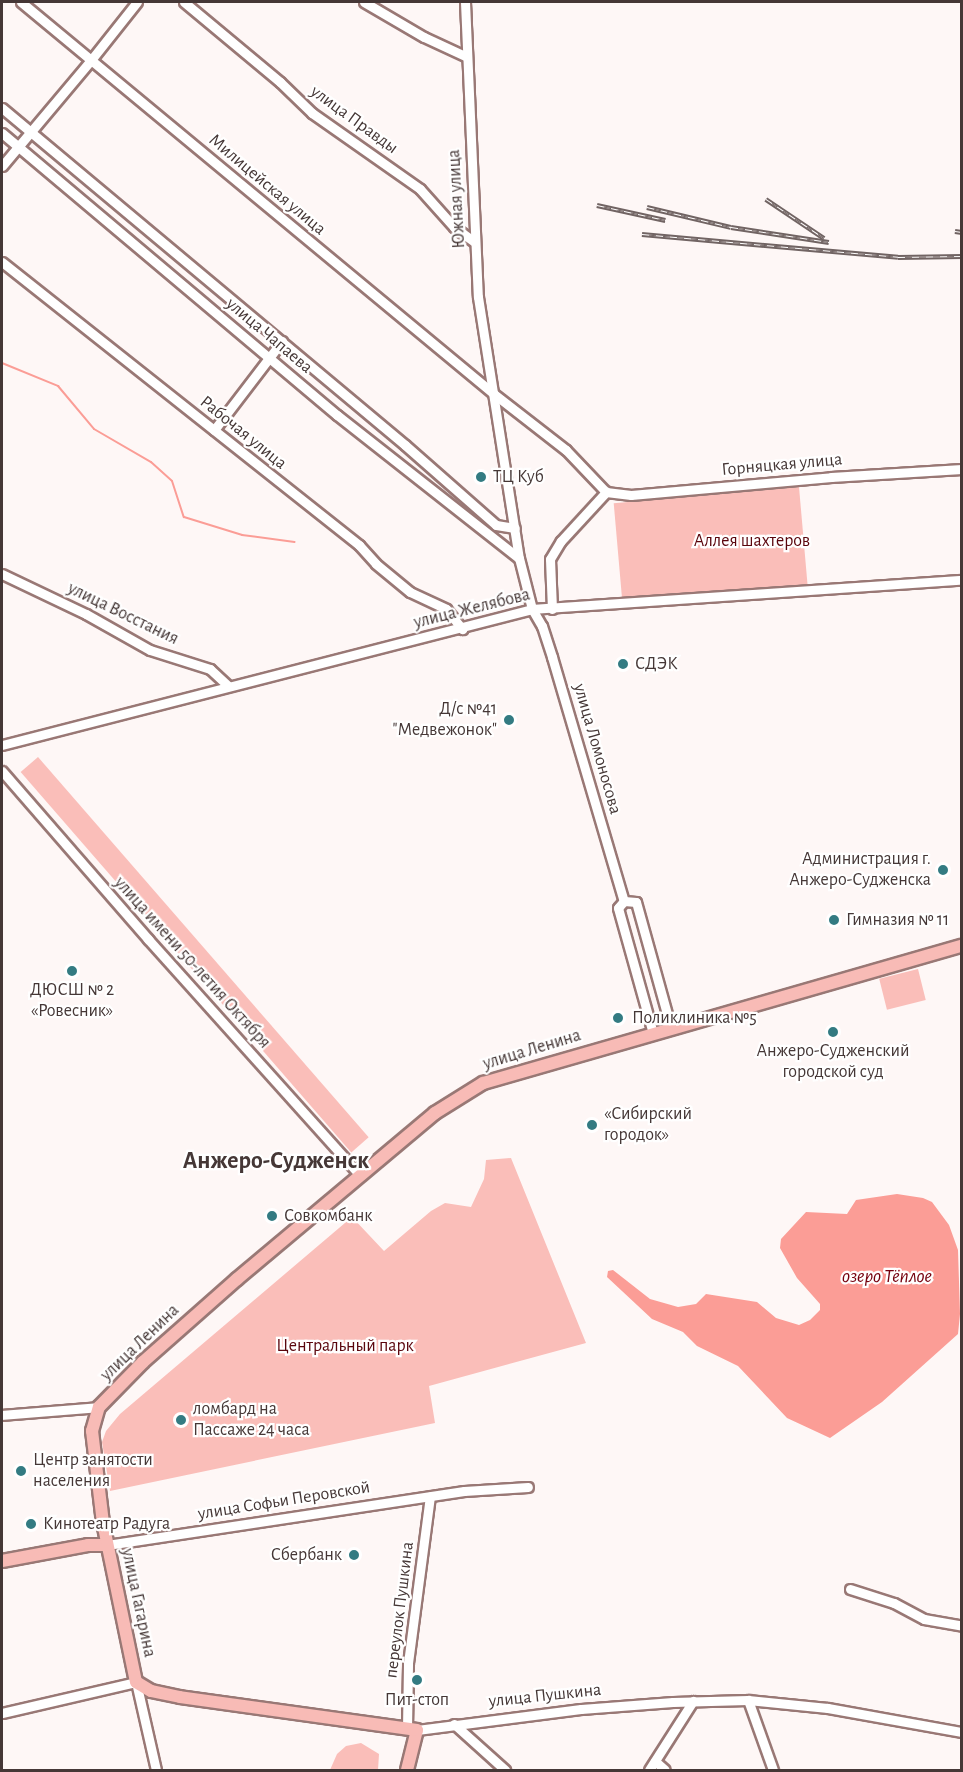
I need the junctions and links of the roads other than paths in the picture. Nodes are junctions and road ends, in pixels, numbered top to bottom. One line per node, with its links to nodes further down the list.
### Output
1 (21, 2): 7 (street, Милицейская улица)
2 (137, 2): 7 (street)
3 (184, 2): 13 (street, улица Правды)
4 (364, 2): 6 (street)
5 (465, 2): 6 (street, Южная улица)
6 (467, 57): 13 (street, Южная улица)
7 (91, 60): 9 (street); 17 (street, Милицейская улица)
8 (2, 108): 9 (street, улица Чапаева)
9 (30, 131): 11 (street); 15 (street, улица Чапаева)
10 (2, 133): 11 (street, улица Чапаева)
11 (17, 146): 12 (street); 16 (street, улица Чапаева)
12 (2, 166)
13 (475, 242): 17 (street, Южная улица)
14 (2, 262): 18 (street, Рабочая улица)
15 (282, 341): 16 (street); 21 (street, улица Чапаева)
16 (270, 358): 18 (street); 22 (street, улица Чапаева)
17 (494, 394): 20 (street, Милицейская улица); 21 (street, Южная улица)
18 (214, 430): 27 (street, Рабочая улица)
19 (962, 469): 20 (street, Горняцкая улица)
20 (606, 492): 26 (street)
21 (515, 528): 22 (street, улица Ломоносова)
22 (519, 558): 25 (street, улица Ломоносова)
23 (2, 574): 28 (street, улица Восстания)
24 (962, 580): 26 (street, улица Желябова)
25 (532, 609): 26 (street, улица Желябова); 27 (street, улица Желябова); 31 (street, улица Ломоносова)
26 (552, 609)
27 (462, 628): 28 (street, улица Желябова)
28 (228, 686): 29 (street, улица Желябова)
29 (2, 745)
30 (2, 771): 35 (street, улица имени 50-летия Октября)
31 (624, 901): 33 (street, улица Ломоносова); 34 (street, улица Ломоносова)
32 (962, 946): 33 (main road, улица Ленина)
33 (671, 1028): 34 (main road, улица Ленина)
34 (653, 1033): 35 (main road, улица Ленина)
35 (360, 1175): 36 (main road, улица Ленина)
36 (99, 1407): 37 (street, улица Ленина); 40 (main road, улица Гагарина)
37 (2, 1415)
38 (528, 1487): 39 (street, улица Софьи Перовской)
39 (430, 1496): 40 (street, улица Софьи Перовской); 49 (street, переулок Пушкина)
40 (107, 1545): 41 (main road, улица Софьи Перовской); 44 (main road, улица Гагарина)
41 (2, 1561)
42 (850, 1589): 43 (street)
43 (962, 1626)
44 (136, 1682): 47 (street); 49 (main road, улица Пушкина); 52 (street, улица Гагарина)
45 (748, 1700): 46 (street, улица Пушкина); 50 (street, улица Пушкина); 57 (street)
46 (693, 1701): 48 (street, улица Пушкина); 51 (street)
47 (2, 1713)
48 (454, 1724): 49 (street, улица Пушкина); 54 (street)
49 (412, 1729): 53 (main road)
50 (962, 1732)
51 (655, 1761): 55 (street); 56 (street)
52 (156, 1770)
53 (407, 1770)
54 (505, 1770)
55 (649, 1770)
56 (665, 1770)
57 (773, 1770)

